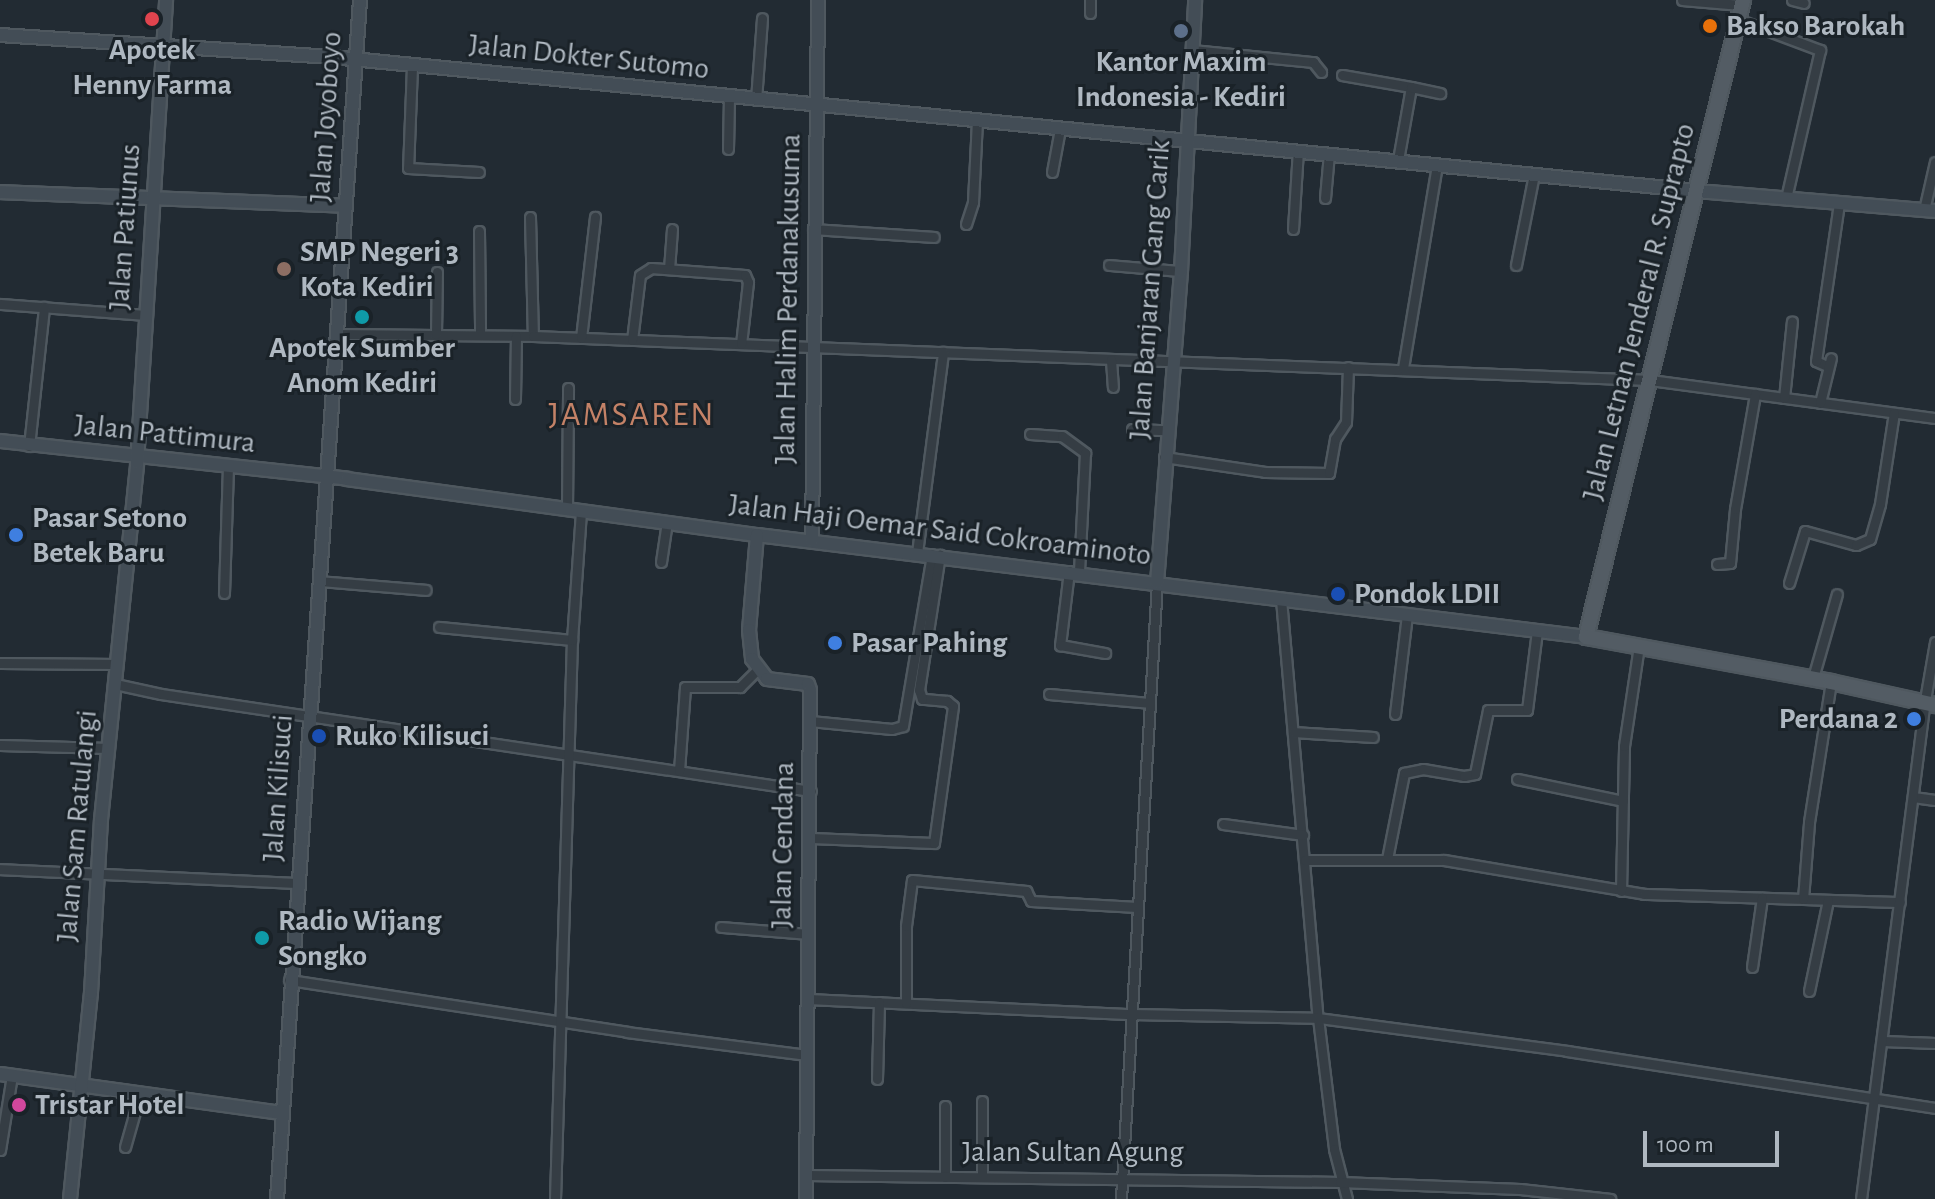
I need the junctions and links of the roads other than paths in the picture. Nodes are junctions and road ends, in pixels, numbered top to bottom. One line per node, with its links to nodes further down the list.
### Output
1 (166, 0): 14 (street, Jalan Patiunus)
2 (360, 0): 16 (street, Jalan Joyoboyo)
3 (818, 0): 24 (street, Jalan Halim Perdanakusuma)
4 (1090, 0): 11 (street)
5 (1195, 0): 15 (street, Jalan Banjaran Gang Carik)
6 (1682, 0): 7 (street)
7 (1688, 0): 10 (street)
8 (1792, 0): 9 (street)
9 (1804, 3)
10 (1740, 8): 37 (main road, Jalan Letnan Jenderal R. Suprapto); 41 (street)
11 (1090, 13)
12 (762, 18): 23 (street)
13 (0, 35): 14 (street, Jalan Dokter Sutomo)
14 (163, 44): 16 (street, Jalan Dokter Sutomo); 39 (street, Jalan Patiunus)
15 (1192, 50): 18 (street); 27 (street, Jalan Banjaran Gang Carik)
16 (357, 60): 17 (street, Jalan Dokter Sutomo); 43 (street, Jalan Joyoboyo)
17 (412, 66): 22 (street, Jalan Dokter Sutomo); 34 (street)
18 (1321, 72)
19 (1342, 75): 20 (street)
20 (1411, 87): 21 (street); 31 (street)
21 (1440, 93)
22 (729, 97): 23 (street, Jalan Dokter Sutomo); 28 (street)
23 (756, 100): 24 (street, Jalan Dokter Sutomo)
24 (816, 105): 25 (street, Jalan Dokter Sutomo); 49 (street, Jalan Halim Perdanakusuma)
25 (977, 121): 26 (street, Jalan Dokter Sutomo); 47 (street)
26 (1060, 129): 27 (street, Jalan Dokter Sutomo); 35 (street)
27 (1186, 140): 29 (street, Jalan Dokter Sutomo); 56 (street, Jalan Banjaran Gang Carik)
28 (728, 149)
29 (1298, 150): 30 (street, Jalan Dokter Sutomo); 50 (street)
30 (1329, 153): 31 (street, Jalan Dokter Sutomo); 40 (street)
31 (1398, 160): 33 (street, Jalan Dokter Sutomo)
32 (1935, 162): 44 (street)
33 (1437, 164): 36 (street, Jalan Dokter Sutomo); 75 (street)
34 (479, 172)
35 (1052, 172)
36 (1534, 174): 37 (street, Jalan Dokter Sutomo); 54 (street)
37 (1695, 191): 41 (street, Jalan Dokter Sutomo); 76 (main road, Jalan Letnan Jenderal R. Suprapto)
38 (0, 192): 39 (street)
39 (152, 198): 43 (street); 60 (street, Jalan Patiunus)
40 (1325, 198)
41 (1786, 199): 42 (street, Jalan Dokter Sutomo)
42 (1839, 203): 44 (street, Jalan Dokter Sutomo); 82 (street)
43 (345, 206): 62 (street, Jalan Joyoboyo)
44 (1929, 210)
45 (530, 217): 66 (street)
46 (595, 217): 67 (street)
47 (966, 224)
48 (672, 229): 55 (street)
49 (813, 229): 52 (street); 70 (street, Jalan Halim Perdanakusuma)
50 (1293, 229)
51 (479, 231): 64 (street)
52 (934, 237)
53 (1109, 265): 56 (street)
54 (1516, 265)
55 (669, 269): 68 (street); 69 (street)
56 (1181, 271): 73 (street, Jalan Banjaran Gang Carik)
57 (437, 272): 63 (street)
58 (0, 304): 59 (street)
59 (44, 307): 60 (street); 89 (street)
60 (145, 315): 91 (street, Jalan Patiunus)
61 (1792, 321): 80 (street)
62 (337, 334): 63 (street); 93 (street, Jalan Joyoboyo)
63 (436, 334): 64 (street)
64 (480, 334): 65 (street)
65 (516, 336): 66 (street); 81 (street)
66 (533, 336): 67 (street)
67 (581, 338): 68 (street)
68 (632, 340): 69 (street)
69 (741, 344): 70 (street)
70 (813, 346): 71 (street); 98 (street, Jalan Halim Perdanakusuma)
71 (943, 352): 72 (street); 99 (street)
72 (1111, 360): 73 (street); 77 (street)
73 (1173, 363): 74 (street); 86 (street, Jalan Banjaran Gang Carik)
74 (1348, 367): 75 (street); 90 (street)
75 (1403, 368): 76 (street)
76 (1650, 380): 79 (street); 114 (main road, Jalan Letnan Jenderal R. Suprapto)
77 (1113, 387)
78 (568, 388): 94 (street)
79 (1755, 394): 80 (street); 102 (street)
80 (1784, 398): 82 (street)
81 (515, 399)
82 (1820, 403): 83 (street)
83 (1894, 413): 84 (street); 106 (street)
84 (1935, 418)
85 (1132, 429): 86 (street)
86 (1166, 430): 90 (street, Jalan Banjaran Gang Carik)
87 (1030, 434): 103 (street)
88 (0, 441): 89 (street, Jalan Pattimura)
89 (29, 446): 91 (street, Jalan Pattimura)
90 (1164, 457): 105 (street, Jalan Banjaran Gang Carik)
91 (137, 458): 92 (street, Jalan Pattimura); 120 (street, Jalan Sam Ratulangi)
92 (228, 467): 93 (street, Jalan Pattimura); 108 (street)
93 (326, 477): 94 (street, Jalan Haji Oemar Said Cokroaminoto); 104 (street, Jalan Kilisuci)
94 (567, 509): 95 (street, Jalan Haji Oemar Said Cokroaminoto)
95 (581, 511): 96 (street, Jalan Haji Oemar Said Cokroaminoto); 115 (street)
96 (667, 522): 97 (street, Jalan Haji Oemar Said Cokroaminoto); 101 (street)
97 (757, 535): 98 (street, Jalan Haji Oemar Said Cokroaminoto); 121 (street)
98 (812, 541): 99 (street, Jalan Haji Oemar Said Cokroaminoto)
99 (917, 553): 100 (street, Jalan Haji Oemar Said Cokroaminoto)
100 (936, 554): 103 (street, Jalan Haji Oemar Said Cokroaminoto); 130 (street); 144 (street)
101 (661, 562)
102 (1717, 564)
103 (1074, 571): 105 (street, Jalan Haji Oemar Said Cokroaminoto); 118 (street)
104 (319, 581): 107 (street); 129 (street, Jalan Kilisuci)
105 (1157, 583): 110 (street, Jalan Haji Oemar Said Cokroaminoto); 126 (street)
106 (1789, 583)
107 (426, 590)
108 (224, 593)
109 (1837, 594): 122 (street)
110 (1281, 599): 111 (street, Jalan Haji Oemar Said Cokroaminoto); 131 (street)
111 (1407, 615): 113 (street, Jalan Haji Oemar Said Cokroaminoto); 128 (street)
112 (439, 627): 115 (street)
113 (1543, 631): 114 (street, Jalan Haji Oemar Said Cokroaminoto); 145 (street)
114 (1586, 637): 117 (main road)
115 (572, 640): 135 (street)
116 (1935, 642): 127 (street)
117 (1639, 646): 122 (main road); 141 (street)
118 (1105, 653)
119 (0, 663): 120 (street)
120 (117, 664): 124 (street, Jalan Sam Ratulangi)
121 (758, 669): 130 (street, Jalan Cendana); 136 (street)
122 (1813, 678): 123 (main road)
123 (1831, 682): 127 (main road); 152 (street)
124 (115, 684): 129 (street); 134 (street, Jalan Sam Ratulangi)
125 (1049, 694): 126 (street)
126 (1149, 703): 155 (street)
127 (1930, 704): 139 (street)
128 (1395, 714)
129 (309, 716): 135 (street); 149 (street, Jalan Kilisuci)
130 (810, 721): 138 (street, Jalan Cendana)
131 (1293, 732): 132 (street); 143 (street)
132 (1373, 737)
133 (0, 745): 134 (street)
134 (108, 748): 148 (street, Jalan Sam Ratulangi)
135 (570, 756): 136 (street); 166 (street)
136 (679, 771): 138 (street)
137 (1517, 779): 141 (street)
138 (811, 791): 144 (street, Jalan Cendana)
139 (1913, 797): 140 (street); 154 (street)
140 (1935, 800)
141 (1623, 801): 150 (street)
142 (1223, 824): 143 (street)
143 (1303, 835): 146 (street)
144 (810, 838): 157 (street, Jalan Cendana)
145 (1387, 859): 146 (street); 150 (street)
146 (1305, 860): 165 (street)
147 (0, 869): 148 (street)
148 (96, 874): 149 (street); 172 (street, Jalan Sam Ratulangi)
149 (297, 883): 159 (street, Jalan Kilisuci)
150 (1621, 891): 151 (street)
151 (1762, 898): 152 (street); 158 (street)
152 (1803, 899): 153 (street)
153 (1828, 900): 154 (street); 160 (street)
154 (1900, 902): 167 (street)
155 (1137, 907): 163 (street); 164 (street)
156 (721, 927): 157 (street)
157 (808, 934): 161 (street, Jalan Cendana)
158 (1752, 967)
159 (289, 980): 166 (street); 178 (street, Jalan Kilisuci)
160 (1809, 991)
161 (808, 999): 162 (street); 169 (street, Jalan Cendana)
162 (879, 1002): 163 (street); 171 (street)
163 (906, 1003): 164 (street)
164 (1132, 1014): 165 (street); 184 (street)
165 (1318, 1018): 174 (street); 185 (street)
166 (560, 1022): 169 (street); 189 (street)
167 (1883, 1041): 168 (street); 174 (street)
168 (1935, 1043)
169 (807, 1055): 181 (street, Jalan Cendana)
170 (6, 1075): 172 (street); 180 (street)
171 (877, 1079)
172 (82, 1086): 173 (street); 187 (street, Jalan Sam Ratulangi)
173 (140, 1094): 178 (street); 179 (street)
174 (1874, 1098): 177 (street); 194 (street)
175 (982, 1101): 182 (street)
176 (945, 1106): 183 (street)
177 (1935, 1108)
178 (281, 1113): 188 (street, Jalan Kilisuci)
179 (125, 1147)
180 (0, 1150)
181 (806, 1175): 183 (street, Jalan Sultan Agung); 190 (street, Jalan Cendana)
182 (982, 1176): 183 (street, Jalan Sultan Agung); 184 (street, Jalan Sultan Agung)
183 (945, 1177)
184 (1122, 1177): 185 (street, Jalan Sultan Agung); 191 (street)
185 (1340, 1182): 186 (street, Jalan Sultan Agung); 192 (street)
186 (1546, 1195): 193 (street, Jalan Sultan Agung)
187 (70, 1199)
188 (277, 1199)
189 (555, 1199)
190 (806, 1199)
191 (1121, 1199)
192 (1347, 1199)
193 (1610, 1199)
194 (1861, 1199)

